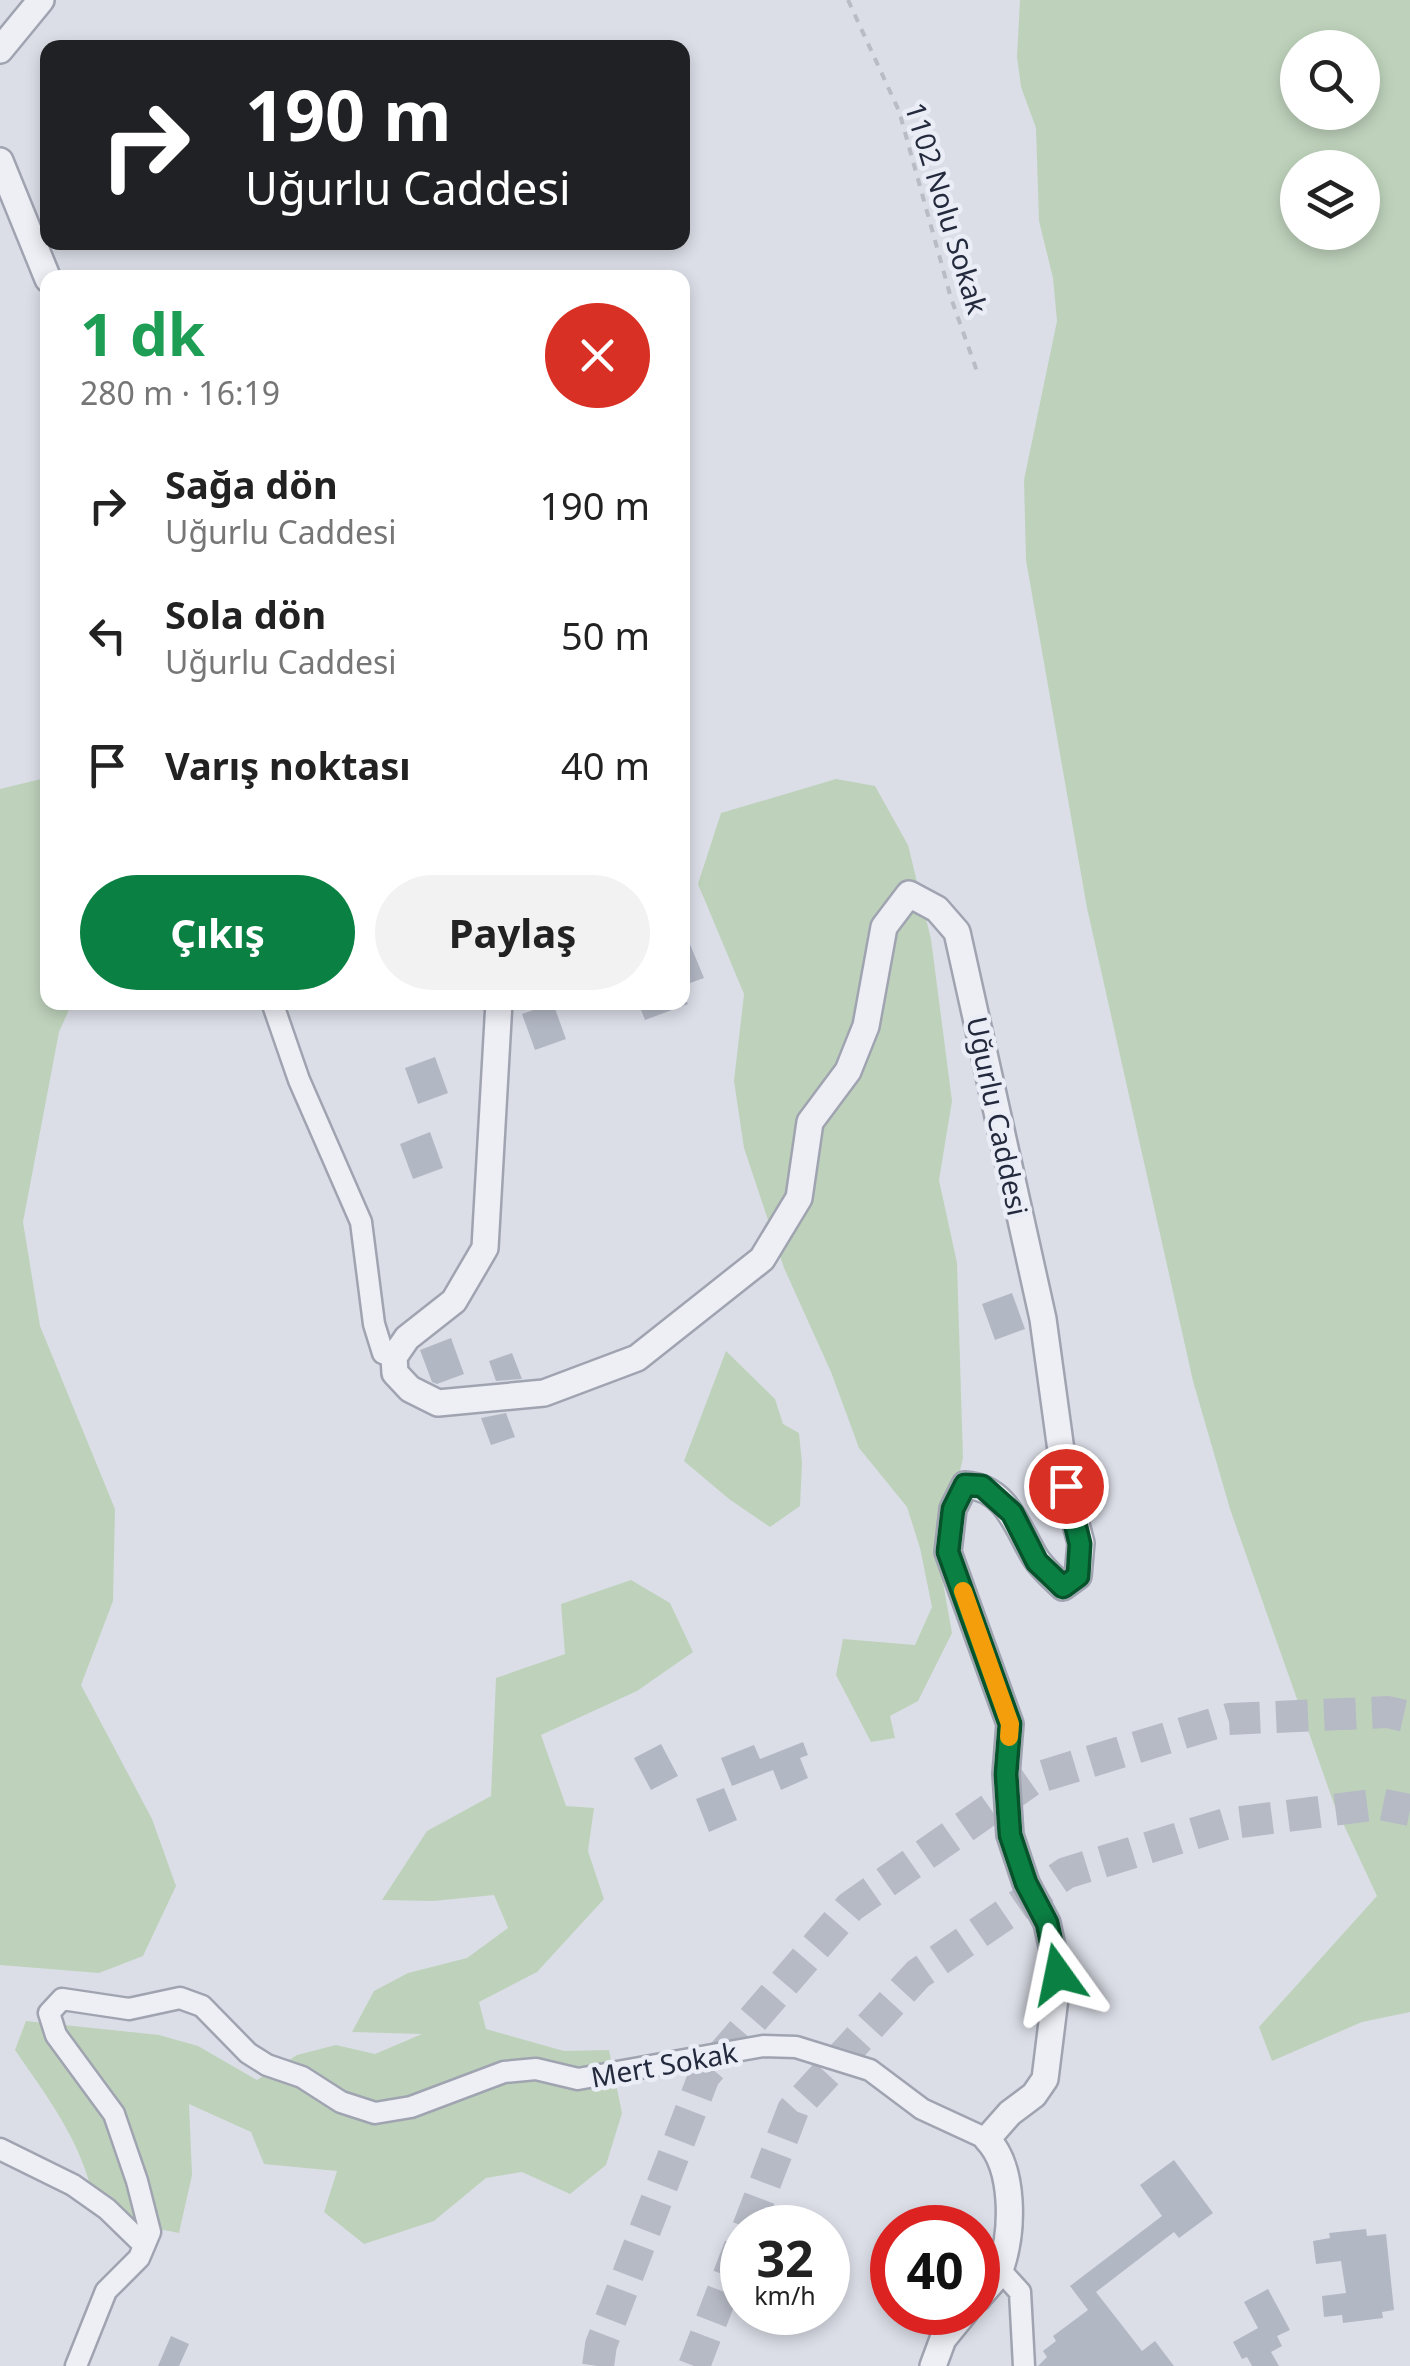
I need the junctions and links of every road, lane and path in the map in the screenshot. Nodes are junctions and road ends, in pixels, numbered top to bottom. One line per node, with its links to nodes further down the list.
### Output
1 (41, 0): 3 (street)
2 (848, 0): 6 (path, 1102 Nolu Sokak)
3 (0, 50)
4 (0, 161): 5 (street)
5 (44, 270)
6 (978, 374)
7 (275, 1010): 9 (street)
8 (499, 1010): 9 (street)
9 (394, 1357): 10 (street, Uğurlu Caddesi)
10 (987, 2139): 12 (street, Mert Sokak); 13 (street)
11 (0, 2149): 12 (street)
12 (144, 2245): 15 (street)
13 (1001, 2271): 17 (street)
14 (946, 2335): 16 (street)
15 (76, 2366)
16 (933, 2366)
17 (1024, 2366)

